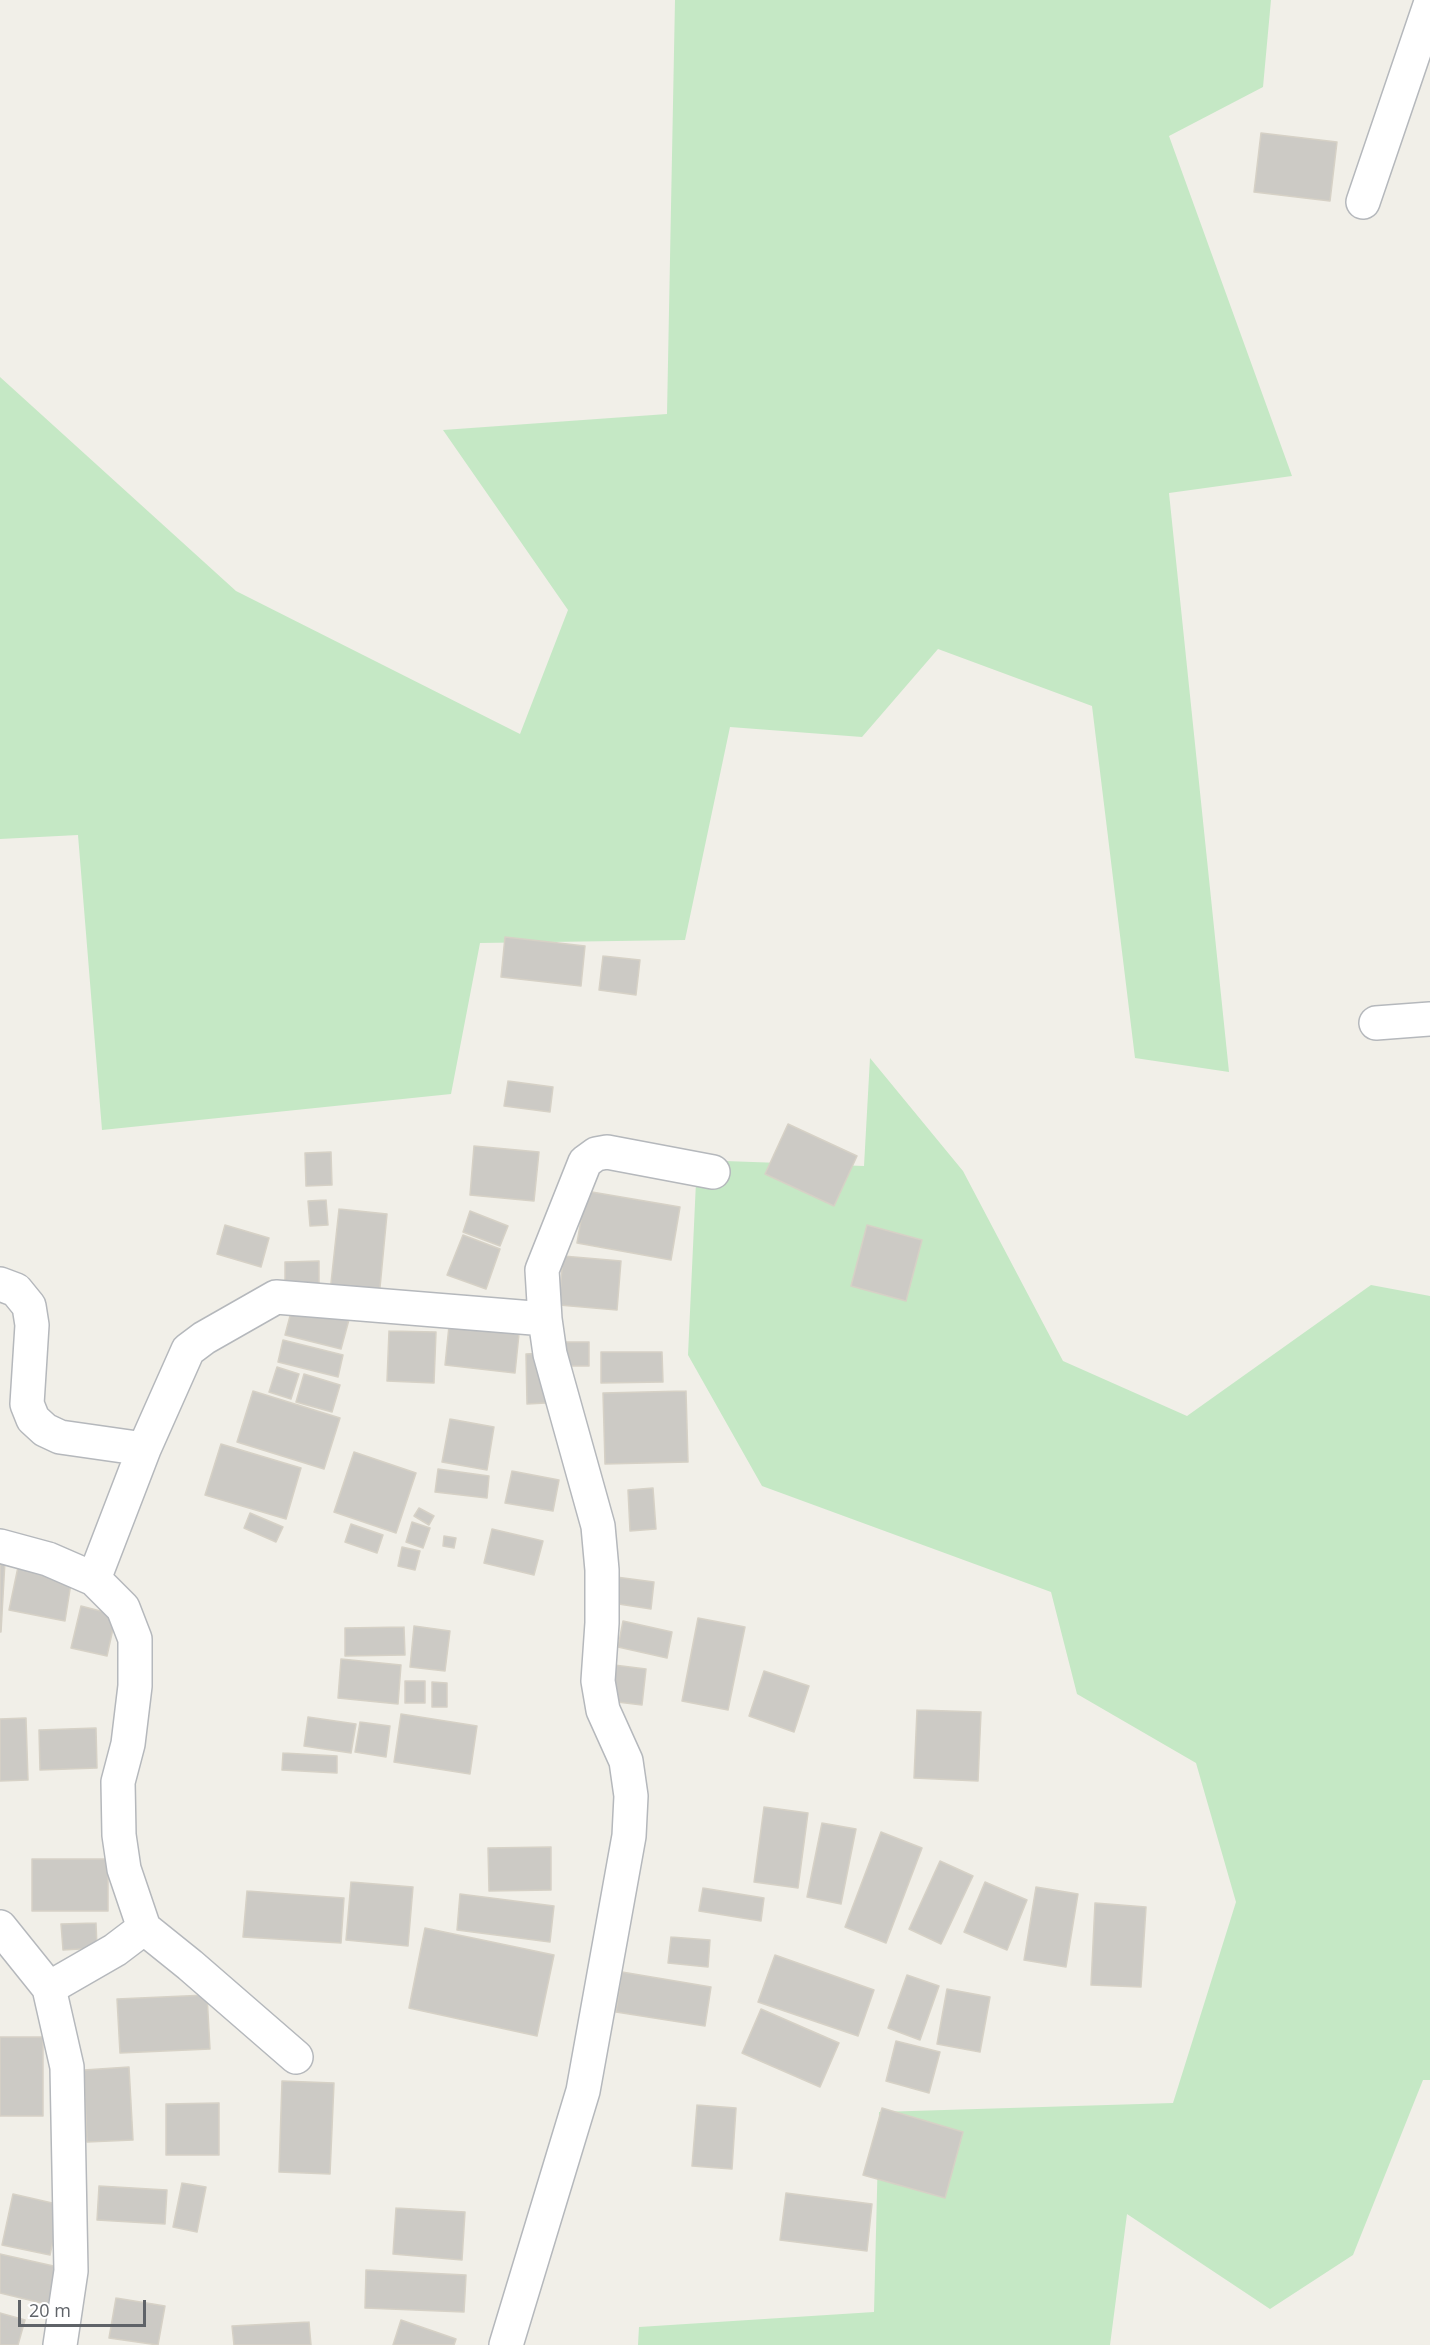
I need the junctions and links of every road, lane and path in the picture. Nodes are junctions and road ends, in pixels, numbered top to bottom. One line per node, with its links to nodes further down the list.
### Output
1 (1430, 5): 2 (street)
2 (1363, 202)
3 (1430, 1019): 4 (street)
4 (1376, 1023)
5 (713, 1172): 7 (street)
6 (0, 1284): 8 (street)
7 (545, 1319): 8 (street); 16 (street)
8 (144, 1449): 10 (street)
9 (0, 1546): 10 (street)
10 (94, 1578): 12 (street)
11 (0, 1927): 13 (street)
12 (144, 1928): 13 (street); 14 (street)
13 (49, 1988): 15 (street)
14 (296, 2057)
15 (60, 2345)
16 (506, 2345)

